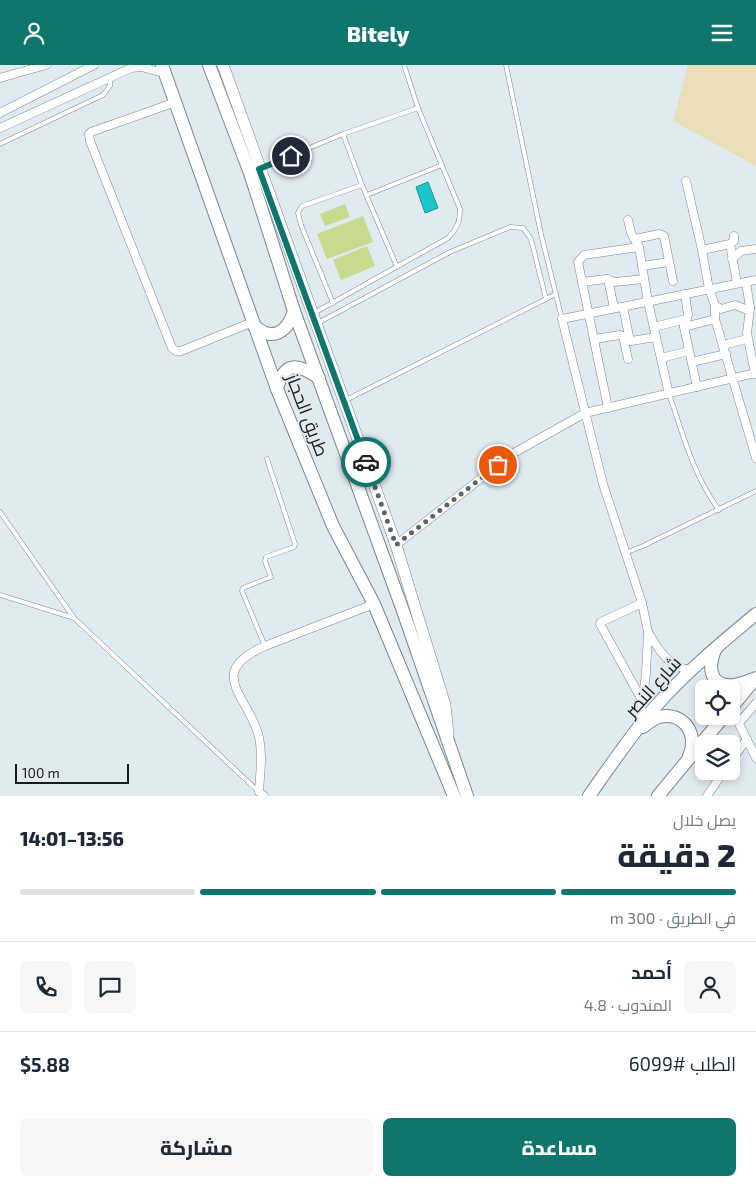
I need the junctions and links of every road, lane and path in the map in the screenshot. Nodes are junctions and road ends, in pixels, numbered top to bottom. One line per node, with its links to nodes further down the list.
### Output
1 (46, 65): 9 (street)
2 (94, 65): 12 (street)
3 (210, 65): 17 (main road)
4 (223, 65): 17 (main road)
5 (404, 65): 11 (lane)
6 (506, 65): 38 (lane)
7 (163, 69): 8 (street); 10 (main road, طريق الحجاز)
8 (110, 76): 13 (street); 15 (lane)
9 (0, 78)
10 (176, 102): 54 (main road, طريق الحجاز); 54 (street)
11 (418, 108): 14 (lane); 16 (lane)
12 (0, 113)
13 (0, 128)
14 (343, 134): 17 (lane); 19 (lane)
15 (0, 144)
16 (442, 165): 20 (lane); 29 (lane)
17 (255, 171): 47 (main road); 49 (main road)
18 (686, 181): 25 (street)
19 (362, 185): 20 (lane); 42 (lane)
20 (367, 195): 29 (lane)
21 (628, 220): 22 (street)
22 (635, 239): 23 (street); 27 (street)
23 (639, 247): 28 (street); 34 (street)
24 (756, 249): 26 (street)
25 (702, 250): 26 (street); 37 (street)
26 (732, 259): 36 (street)
27 (669, 262): 28 (street); 33 (street)
28 (642, 266): 31 (street)
29 (397, 267): 42 (lane)
30 (608, 279): 31 (street); 34 (street); 46 (street)
31 (644, 279): 41 (street)
32 (756, 280): 35 (street)
33 (673, 281)
34 (582, 282): 48 (street)
35 (746, 282): 36 (street); 45 (street)
36 (737, 283): 37 (street)
37 (709, 289): 39 (street); 43 (street)
38 (556, 294): 40 (lane); 50 (lane)
39 (685, 294): 41 (street); 53 (street)
40 (546, 299): 49 (lane); 73 (lane)
41 (648, 301): 44 (street); 55 (street)
42 (333, 303): 49 (lane)
43 (715, 305): 45 (street); 51 (street)
44 (623, 307): 46 (street); 57 (street)
45 (750, 308): 52 (street)
46 (614, 309): 48 (street)
47 (294, 311): 54 (main road); 68 (main road)
48 (588, 314): 50 (street); 58 (street)
49 (314, 319): 73 (main road)
50 (562, 319): 75 (street)
51 (715, 319): 53 (street); 60 (street)
52 (752, 320): 59 (street)
53 (685, 323): 55 (street); 62 (street)
54 (254, 324): 71 (main road, طريق الحجاز)
55 (654, 327): 56 (street)
56 (656, 337): 57 (street); 64 (street)
57 (627, 338): 58 (street); 65 (street)
58 (594, 339): 74 (street)
59 (747, 339): 60 (street); 61 (street)
60 (723, 345): 63 (street)
61 (753, 350): 67 (street)
62 (690, 351): 64 (street); 66 (street)
63 (726, 354): 66 (street); 69 (street)
64 (661, 358): 72 (street)
65 (628, 359)
66 (692, 362): 70 (street)
67 (755, 374): 69 (street)
68 (318, 378): 71 (main road); 101 (main road)
69 (733, 379): 70 (street); 76 (street)
70 (697, 387): 72 (street)
71 (277, 389): 85 (main road, طريق الحجاز)
72 (669, 393): 74 (street); 79 (lane)
73 (344, 401): 81 (main road)
74 (608, 408): 75 (street)
75 (585, 413): 81 (street); 82 (street)
76 (756, 458)
77 (267, 459): 89 (lane)
78 (756, 491): 79 (lane)
79 (719, 510): 82 (lane)
80 (0, 512): 87 (lane)
81 (396, 545): 101 (main road)
82 (625, 553): 84 (street)
83 (0, 595): 87 (lane)
84 (642, 603): 88 (street); 94 (street)
85 (374, 604): 89 (street); 107 (main road, طريق الحجاز)
86 (756, 614): 90 (main road, شارع النصر)
87 (74, 617): 106 (lane)
88 (648, 631): 91 (street); 94 (street)
89 (265, 646): 106 (street)
90 (716, 648): 91 (main road, شارع النصر); 92 (main road)
91 (691, 670): 99 (main road, شارع النصر)
92 (756, 678): 93 (main road)
93 (740, 697)
94 (643, 702): 99 (street)
95 (756, 703): 96 (street)
96 (740, 722)
97 (717, 725): 104 (main road)
98 (740, 725): 100 (street)
99 (636, 731): 104 (main road); 109 (main road, شارع النصر)
100 (747, 739): 102 (street); 103 (street)
101 (448, 741): 108 (main road)
102 (740, 749)
103 (756, 758)
104 (686, 763): 110 (main road)
105 (718, 780): 111 (street)
106 (261, 794)
107 (454, 796)
108 (467, 796)
109 (589, 796)
110 (658, 796)
111 (707, 796)

